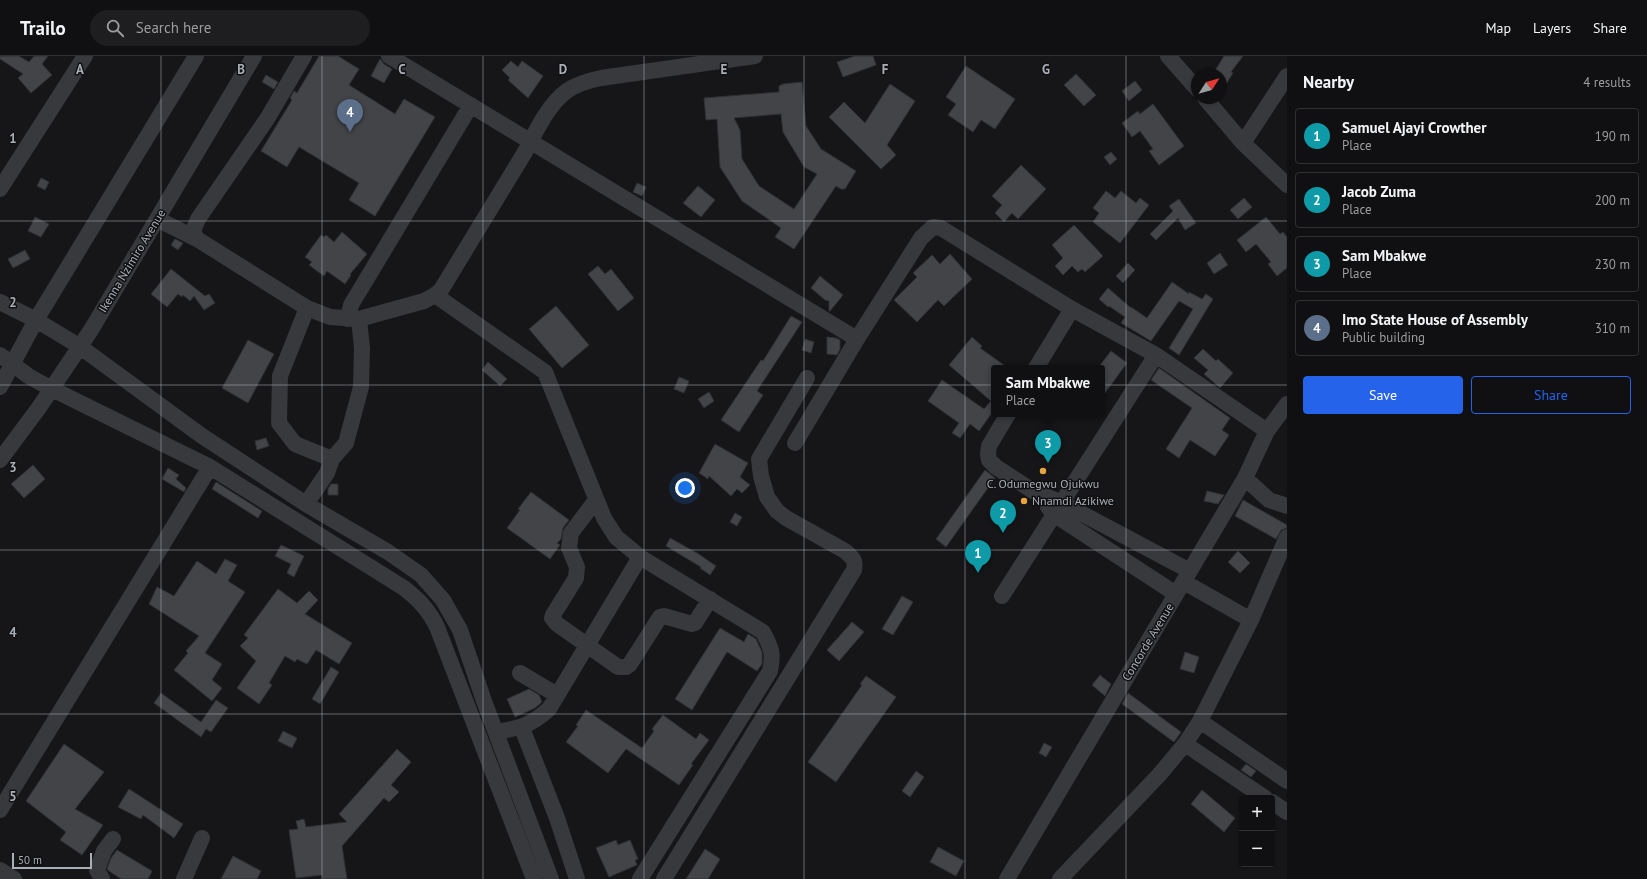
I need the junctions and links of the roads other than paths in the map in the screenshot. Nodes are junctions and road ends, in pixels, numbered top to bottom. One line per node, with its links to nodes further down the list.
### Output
1 (84, 56): 17 (street)
2 (196, 56): 25 (street)
3 (254, 56): 18 (street, Ikenna Nzimiro Avenue)
4 (304, 56): 19 (street)
5 (389, 56): 13 (street)
6 (755, 56): 8 (street)
7 (1168, 56): 11 (street)
8 (715, 58): 9 (street)
9 (689, 60): 14 (street)
10 (1287, 76): 15 (street)
11 (1191, 82)
12 (1210, 104): 15 (street)
13 (471, 105): 14 (street); 24 (street)
14 (532, 142): 20 (street); 26 (street)
15 (1243, 143): 16 (street)
16 (1287, 185)
17 (0, 188)
18 (156, 219): 19 (street); 27 (street, Ikenna Nzimiro Avenue)
19 (197, 239): 22 (street)
20 (436, 295): 24 (street); 42 (street)
21 (0, 302): 25 (street)
22 (307, 308): 24 (street); 38 (street)
23 (1072, 309): 26 (street); 28 (street); 30 (street)
24 (354, 319): 38 (street)
25 (36, 320): 27 (street); 29 (street)
26 (857, 339): 37 (street)
27 (79, 346): 33 (street, Ikenna Nzimiro Avenue); 43 (street)
28 (1156, 355): 36 (street); 45 (street)
29 (6, 359): 32 (street); 33 (street)
30 (1038, 365)
31 (807, 378): 74 (street)
32 (0, 387)
33 (52, 389): 39 (street, Ikenna Nzimiro Avenue); 40 (street)
34 (1287, 404): 36 (street, Concorde Avenue)
35 (1006, 417): 45 (street)
36 (1267, 431): 41 (street, Concorde Avenue)
37 (795, 443)
38 (332, 459): 43 (street)
39 (0, 460)
40 (210, 466): 51 (street); 64 (street)
41 (1246, 478): 44 (street); 48 (street, Concorde Avenue)
42 (596, 500): 47 (street); 54 (street)
43 (306, 504): 49 (street)
44 (1287, 506)
45 (1058, 509): 48 (street); 48 (street); 50 (street)
46 (1287, 537): 53 (street)
47 (640, 556): 52 (street); 54 (street)
48 (1183, 583): 53 (street); 75 (street, Concorde Avenue)
49 (432, 588): 51 (street); 59 (street)
50 (1002, 596)
51 (418, 599): 70 (street)
52 (710, 599): 54 (street); 73 (street)
53 (1251, 620): 57 (street)
54 (586, 646): 56 (street)
55 (520, 673): 56 (street)
56 (557, 695): 58 (street)
57 (1200, 720): 60 (street); 61 (street)
58 (522, 728): 59 (street); 72 (street)
59 (496, 732): 71 (street)
60 (1185, 744): 62 (street); 76 (street)
61 (1287, 781)
62 (1262, 795)
63 (1275, 804): 65 (street)
64 (0, 810)
65 (1287, 812)
66 (202, 838): 69 (street)
67 (113, 839): 68 (street)
68 (102, 879)
69 (184, 879)
70 (534, 879)
71 (551, 879)
72 (577, 879)
73 (640, 879)
74 (664, 879)
75 (1007, 879)
76 (1060, 879)

